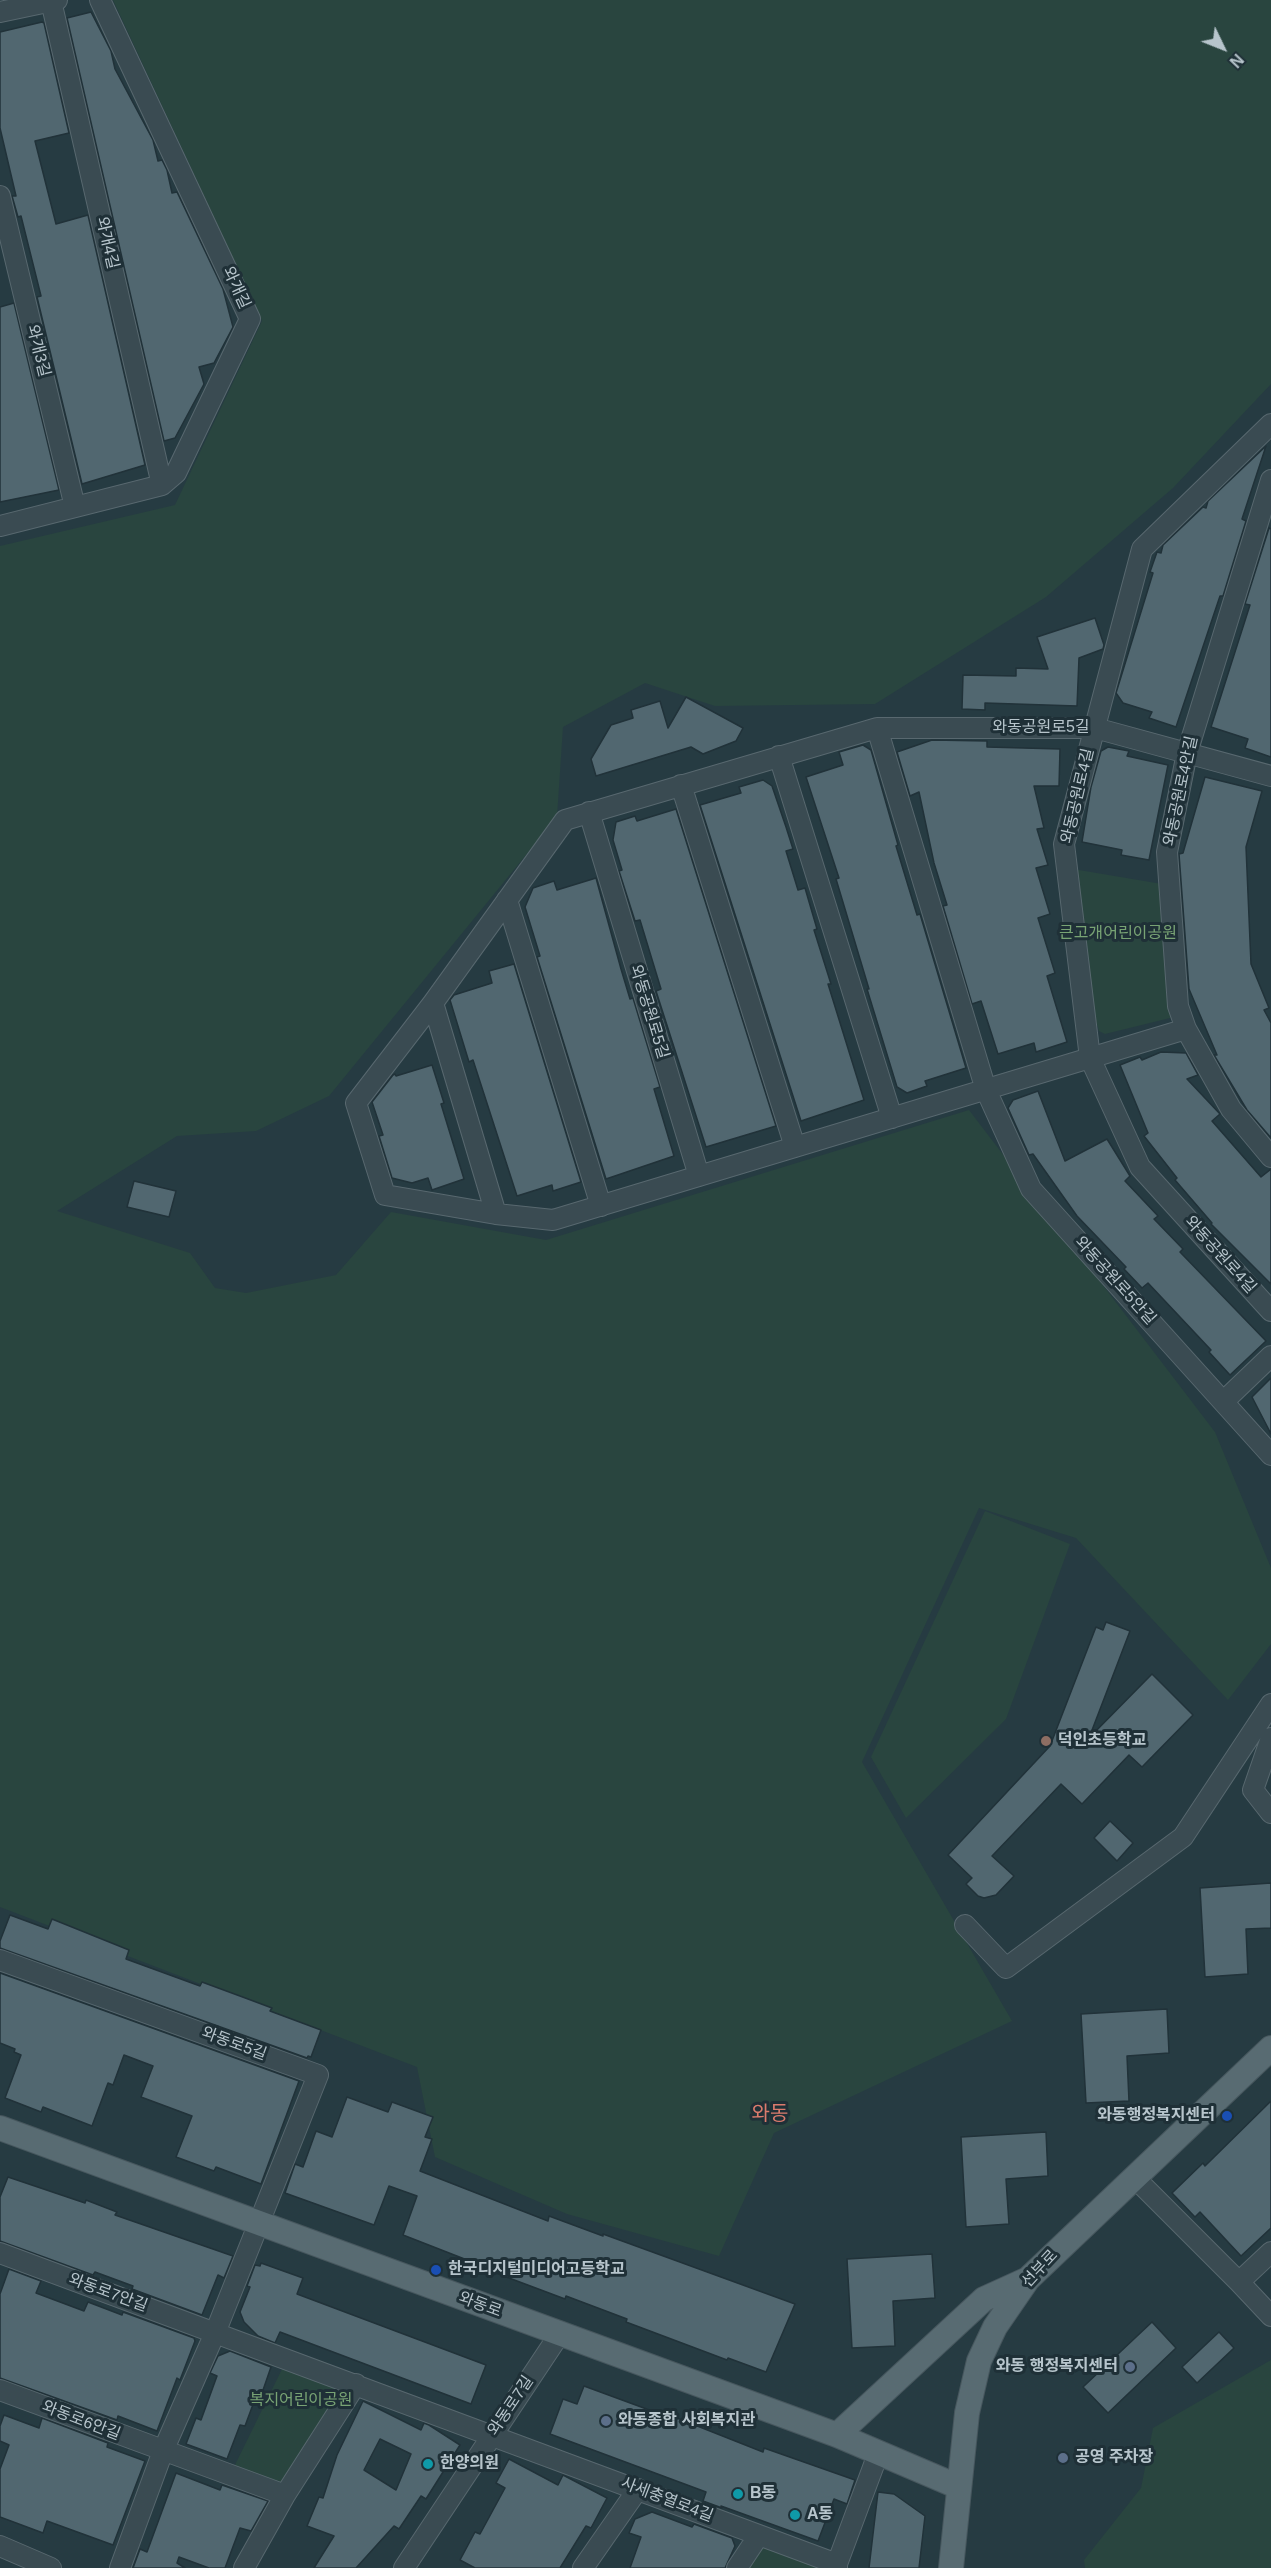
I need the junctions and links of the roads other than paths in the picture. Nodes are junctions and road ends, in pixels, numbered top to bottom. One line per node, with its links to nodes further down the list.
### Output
1 (100, 0): 7 (street, 와개길)
2 (54, 1): 3 (street); 7 (street, 와개4길)
3 (0, 12)
4 (0, 196): 8 (street, 와개3길)
5 (1271, 424): 11 (street, 와동공원로4길)
6 (1271, 480): 12 (street, 와동공원로4안길)
7 (162, 485): 8 (street)
8 (75, 507): 9 (street)
9 (0, 526)
10 (877, 728): 11 (street, 와동공원로5길); 13 (street, 와동공원로5길); 21 (street)
11 (1095, 728): 12 (street, 와동공원로5길); 20 (street, 와동공원로4길)
12 (1187, 753): 14 (street, 와동공원로5길); 19 (street, 와동공원로4안길)
13 (779, 756): 15 (street, 와동공원로5길); 22 (street)
14 (1271, 776)
15 (681, 785): 16 (street, 와동공원로5길); 23 (street)
16 (589, 812): 17 (street, 와동공원로5길); 25 (street, 와동공원로5길)
17 (507, 900): 18 (street, 와동공원로5길); 26 (street)
18 (433, 1003): 27 (street); 27 (street, 와동공원로5길)
19 (1186, 1029): 20 (street, 와동공원로5길); 24 (street, 와동공원로4안길)
20 (1090, 1058): 21 (street, 와동공원로5길); 28 (street, 와동공원로4길)
21 (986, 1090): 22 (street, 와동공원로5길); 30 (street, 와동공원로5안길)
22 (892, 1118): 23 (street, 와동공원로5길)
23 (795, 1147): 25 (street, 와동공원로5길)
24 (1271, 1157)
25 (699, 1176): 26 (street, 와동공원로5길)
26 (601, 1206): 27 (street, 와동공원로5길)
27 (496, 1214)
28 (1271, 1311)
29 (1271, 1356): 30 (street)
30 (1224, 1401): 31 (street, 와동공원로5안길)
31 (1271, 1455)
32 (1271, 1704): 35 (street)
33 (1271, 1737): 34 (street)
34 (1271, 1814)
35 (964, 1926)
36 (0, 1960): 40 (street, 와동로5길)
37 (1271, 2048): 39 (main road, 선부로)
38 (0, 2127): 40 (main road, 와동로)
39 (1134, 2177): 43 (main road, 선부로); 44 (street)
40 (259, 2223): 46 (street); 47 (main road, 와동로)
41 (1271, 2252): 44 (street)
42 (0, 2253): 46 (street, 와동로7안길)
43 (1028, 2279): 51 (main road); 54 (main road, 선부로)
44 (1239, 2282): 45 (street)
45 (1271, 2316)
46 (215, 2333): 48 (street, 와동로7안길); 52 (street)
47 (559, 2335): 50 (street, 와동로7길); 51 (main road, 와동로)
48 (356, 2384): 50 (street, 와동로7안길); 56 (street)
49 (0, 2390): 52 (street, 와동로6안길)
50 (493, 2434): 55 (street, 사세충열로4길); 63 (street, 와동로7길)
51 (837, 2436): 53 (main road, 와동로)
52 (163, 2451): 56 (street, 와동로6안길); 61 (street)
53 (879, 2454): 54 (main road, 와동로); 59 (street)
54 (959, 2487): 66 (main road, 선부로)
55 (638, 2489): 57 (street, 사세충열로4길); 64 (street)
56 (285, 2495): 62 (street)
57 (759, 2535): 59 (street, 사세충열로4길); 65 (street)
58 (0, 2546): 60 (street)
59 (837, 2566)
60 (51, 2568)
61 (120, 2568)
62 (244, 2568)
63 (404, 2568)
64 (583, 2568)
65 (737, 2568)
66 (951, 2568)

